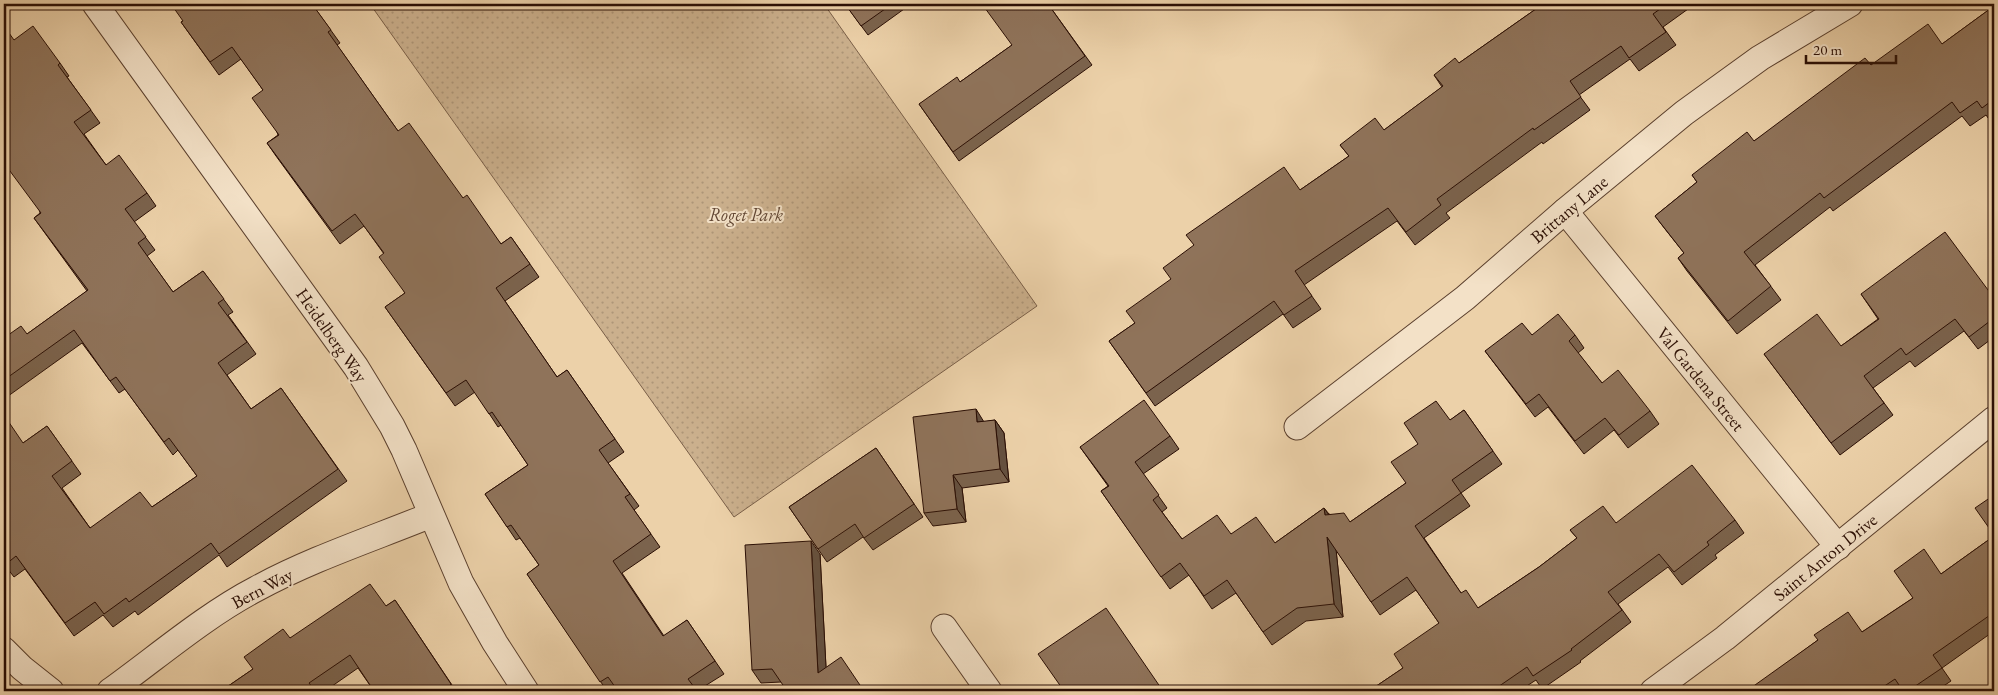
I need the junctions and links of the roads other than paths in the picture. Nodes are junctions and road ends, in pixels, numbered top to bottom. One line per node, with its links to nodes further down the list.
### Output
1 (95, 4): 6 (street, Heidelberg Way)
2 (1850, 4): 3 (street, Brittany Lane)
3 (1565, 212): 5 (street, Brittany Lane); 7 (street, Val Gardena Street)
4 (1994, 419): 7 (street, Saint Anton Drive)
5 (1297, 427)
6 (431, 515): 11 (street, Bern Way); 12 (street, Heidelberg Way)
7 (1838, 547): 14 (street, Saint Anton Drive)
8 (944, 627): 13 (street)
9 (4, 650): 10 (street)
10 (51, 691)
11 (110, 691)
12 (526, 691)
13 (988, 691)
14 (1653, 691)

